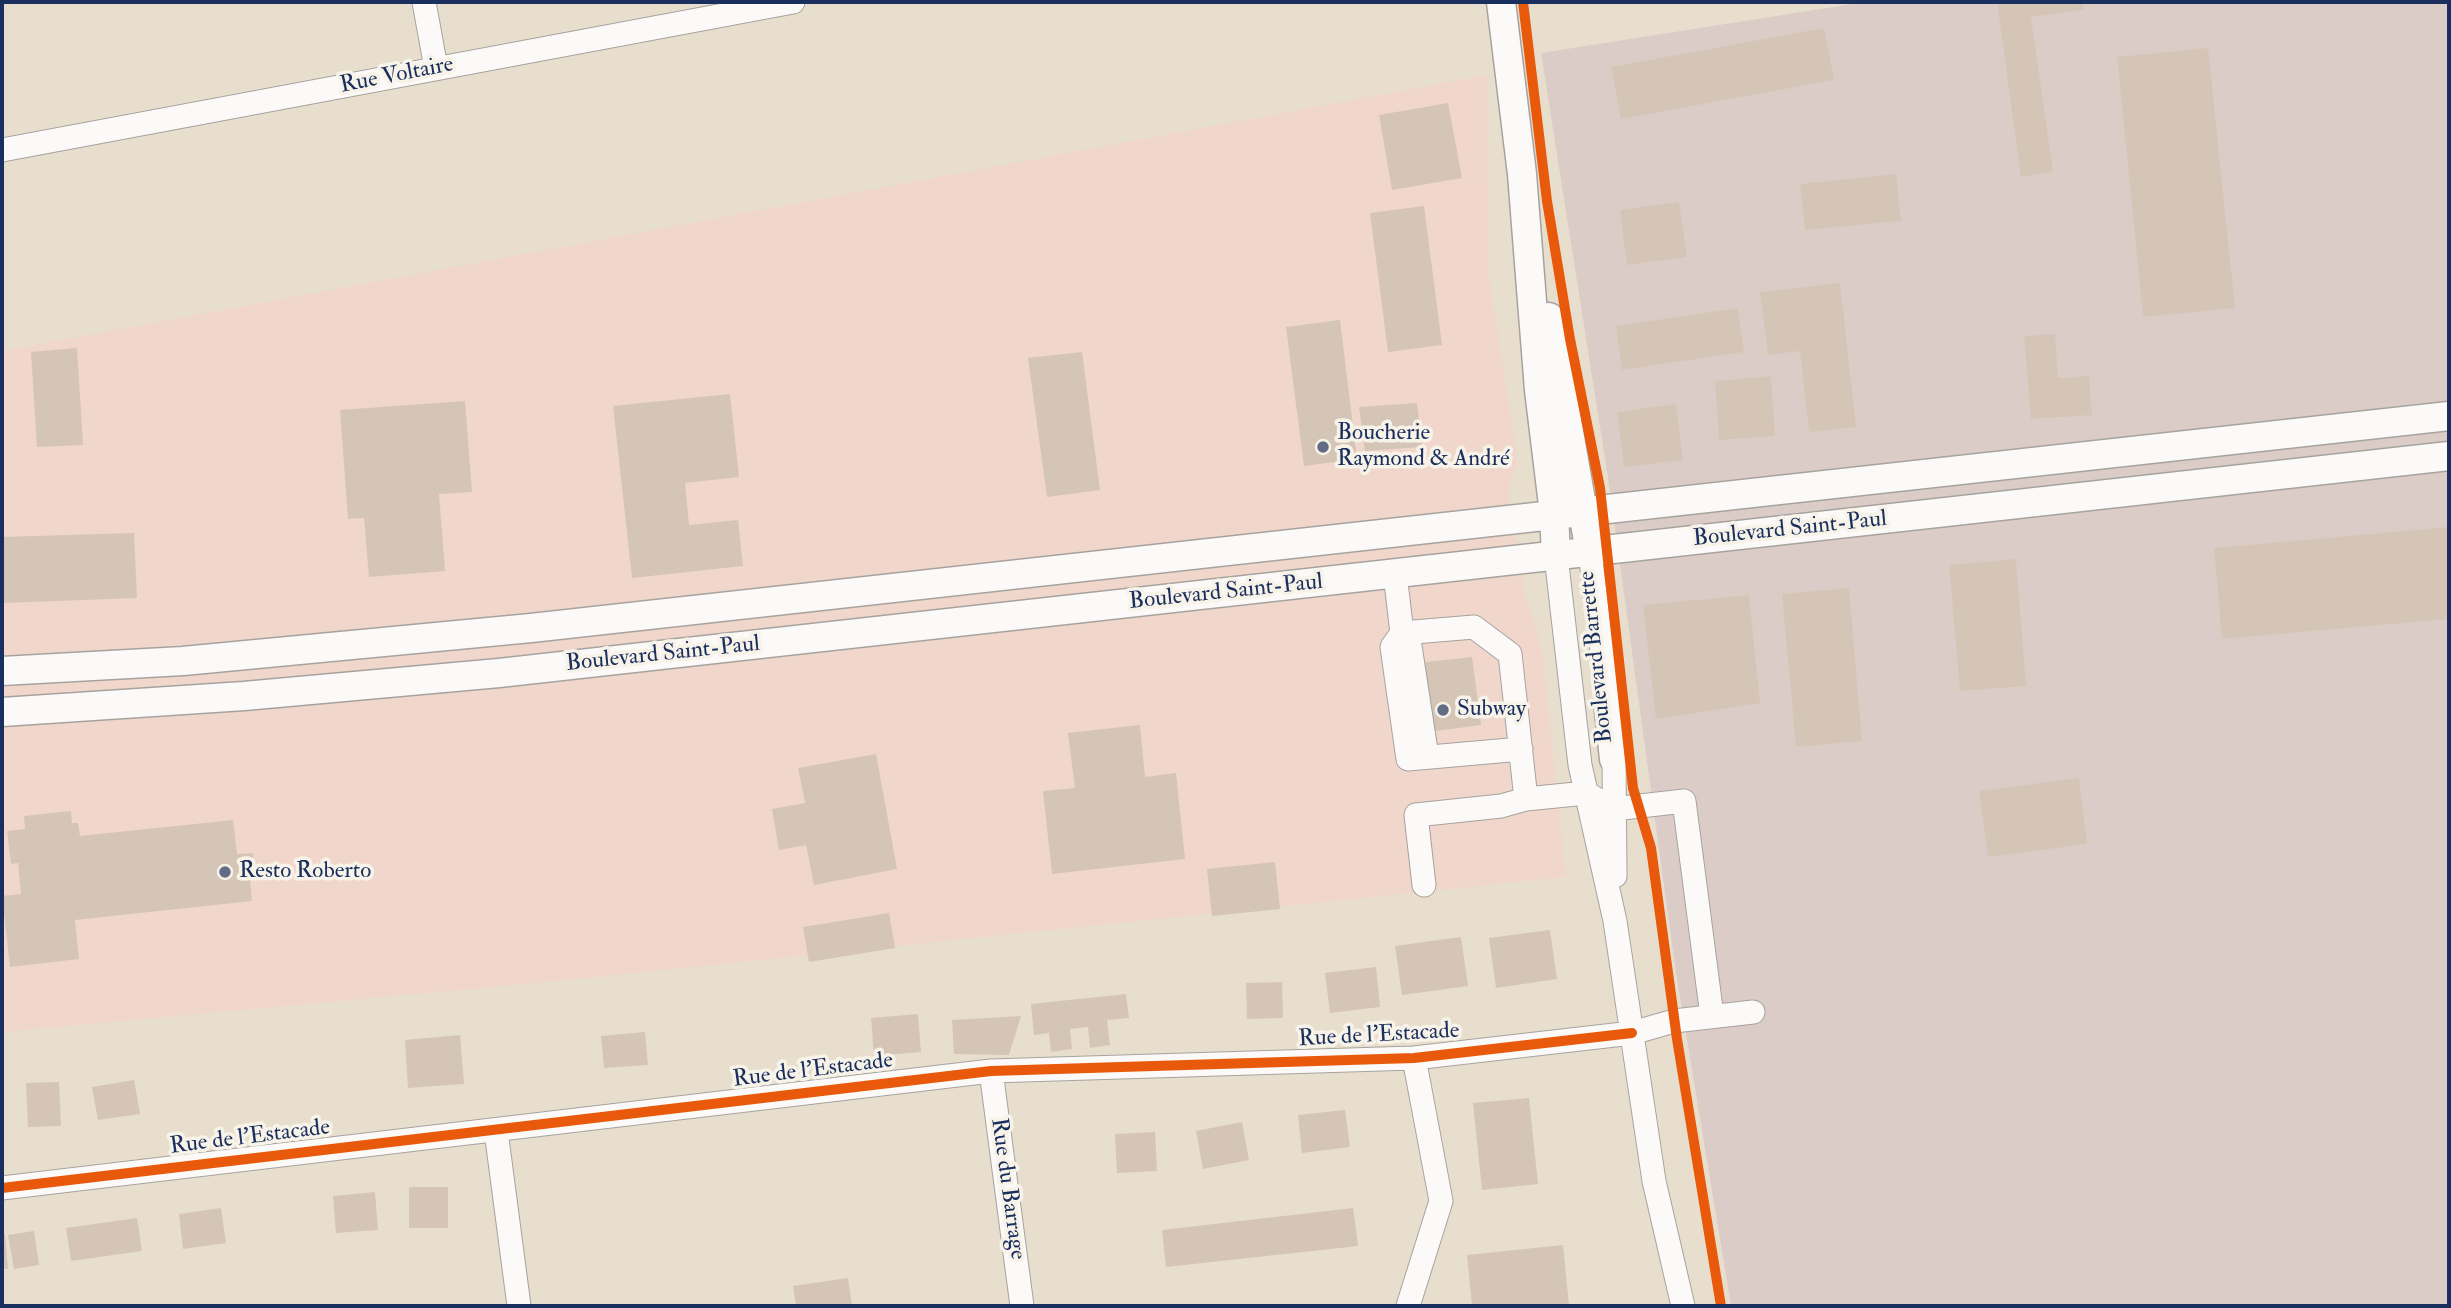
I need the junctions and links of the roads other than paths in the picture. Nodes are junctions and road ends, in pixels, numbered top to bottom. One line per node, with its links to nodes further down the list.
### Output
1 (424, 2): 4 (street)
2 (793, 2): 4 (street, Rue Voltaire)
3 (1501, 2): 8 (main road, Boulevard Barrette)
4 (436, 68): 5 (street, Rue Voltaire)
5 (2, 150)
6 (2449, 416): 8 (main road, Boulevard Saint-Paul)
7 (2449, 456): 9 (main road, Boulevard Saint-Paul)
8 (1568, 512): 9 (main road, Boulevard Barrette); 10 (main road, Boulevard Barrette); 13 (main road, Boulevard Saint-Paul)
9 (1591, 552): 10 (main road, Boulevard Saint-Paul); 14 (street, Boulevard Barrette)
10 (1556, 556): 11 (main road, Boulevard Saint-Paul); 18 (street, Boulevard Barrette)
11 (1395, 574): 12 (street); 15 (main road, Boulevard Saint-Paul)
12 (1402, 633): 16 (street); 16 (street)
13 (2, 671)
14 (1608, 701): 17 (main road, Boulevard Barrette)
15 (2, 712)
16 (1521, 749): 19 (street)
17 (1614, 759): 20 (street, Boulevard Barrette)
18 (1586, 793): 19 (street); 20 (street); 22 (street, Boulevard Barrette)
19 (1526, 799): 21 (street)
20 (1614, 809): 22 (street, Boulevard Barrette); 24 (street)
21 (1424, 885)
22 (1615, 921): 25 (street, Boulevard Barrette)
23 (1753, 1012): 24 (street, Rue de l'Estacade)
24 (1712, 1016): 25 (street, Rue de l'Estacade)
25 (1632, 1033): 26 (street, Rue de l'Estacade); 33 (street, Boulevard Barrette)
26 (1414, 1058): 27 (street, Rue de l'Estacade); 32 (street)
27 (991, 1071): 28 (street, Rue de l'Estacade); 31 (street, Rue du Barrage)
28 (496, 1131): 29 (street, Rue de l'Estacade); 30 (street)
29 (2, 1188)
30 (519, 1306)
31 (1022, 1306)
32 (1408, 1306)
33 (1683, 1306)

